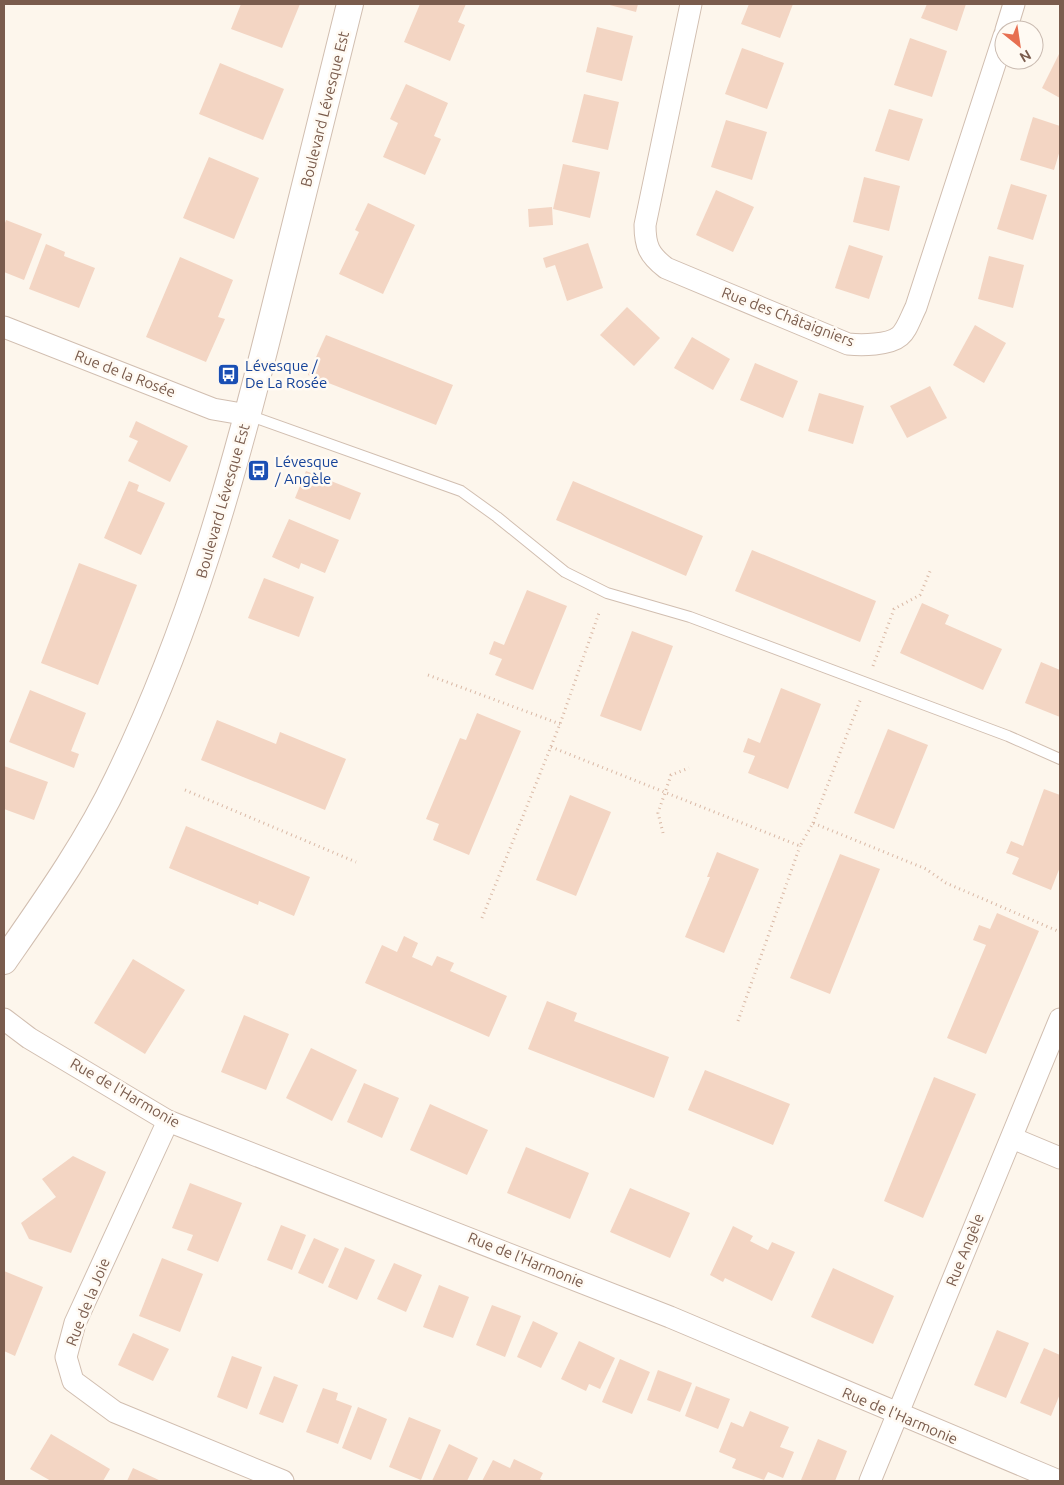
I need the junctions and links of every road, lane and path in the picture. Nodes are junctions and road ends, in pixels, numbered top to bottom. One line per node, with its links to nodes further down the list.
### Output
1 (350, 4): 7 (street, Boulevard Lévesque Est)
2 (691, 4): 5 (street, Rue des Châtaigniers)
3 (1014, 4): 4 (street)
4 (1009, 20)
5 (994, 67)
6 (4, 327): 7 (street, Rue de la Rosée)
7 (248, 415): 8 (lane); 21 (street, Boulevard Lévesque Est)
8 (607, 593): 10 (path); 12 (lane)
9 (428, 675): 10 (path)
10 (560, 724): 11 (path)
11 (550, 747): 15 (path); 19 (path)
12 (1060, 758)
13 (689, 768): 15 (path)
14 (185, 790): 18 (path)
15 (664, 792): 16 (path); 17 (path)
16 (663, 833)
17 (800, 846): 20 (path); 24 (path)
18 (356, 862)
19 (482, 918)
20 (1060, 932)
21 (4, 961)
22 (4, 1019): 25 (street, Rue de l'Harmonie)
23 (1060, 1019): 26 (street, Rue Angèle)
24 (738, 1021)
25 (168, 1120): 28 (street, Rue de l'Harmonie); 29 (street, Rue de la Joie)
26 (1012, 1138): 27 (street); 28 (street, Rue Angèle)
27 (1060, 1158)
28 (898, 1415): 30 (street, Rue Angèle); 31 (street, Rue de l'Harmonie)
29 (283, 1481)
30 (870, 1481)
31 (1059, 1481)

